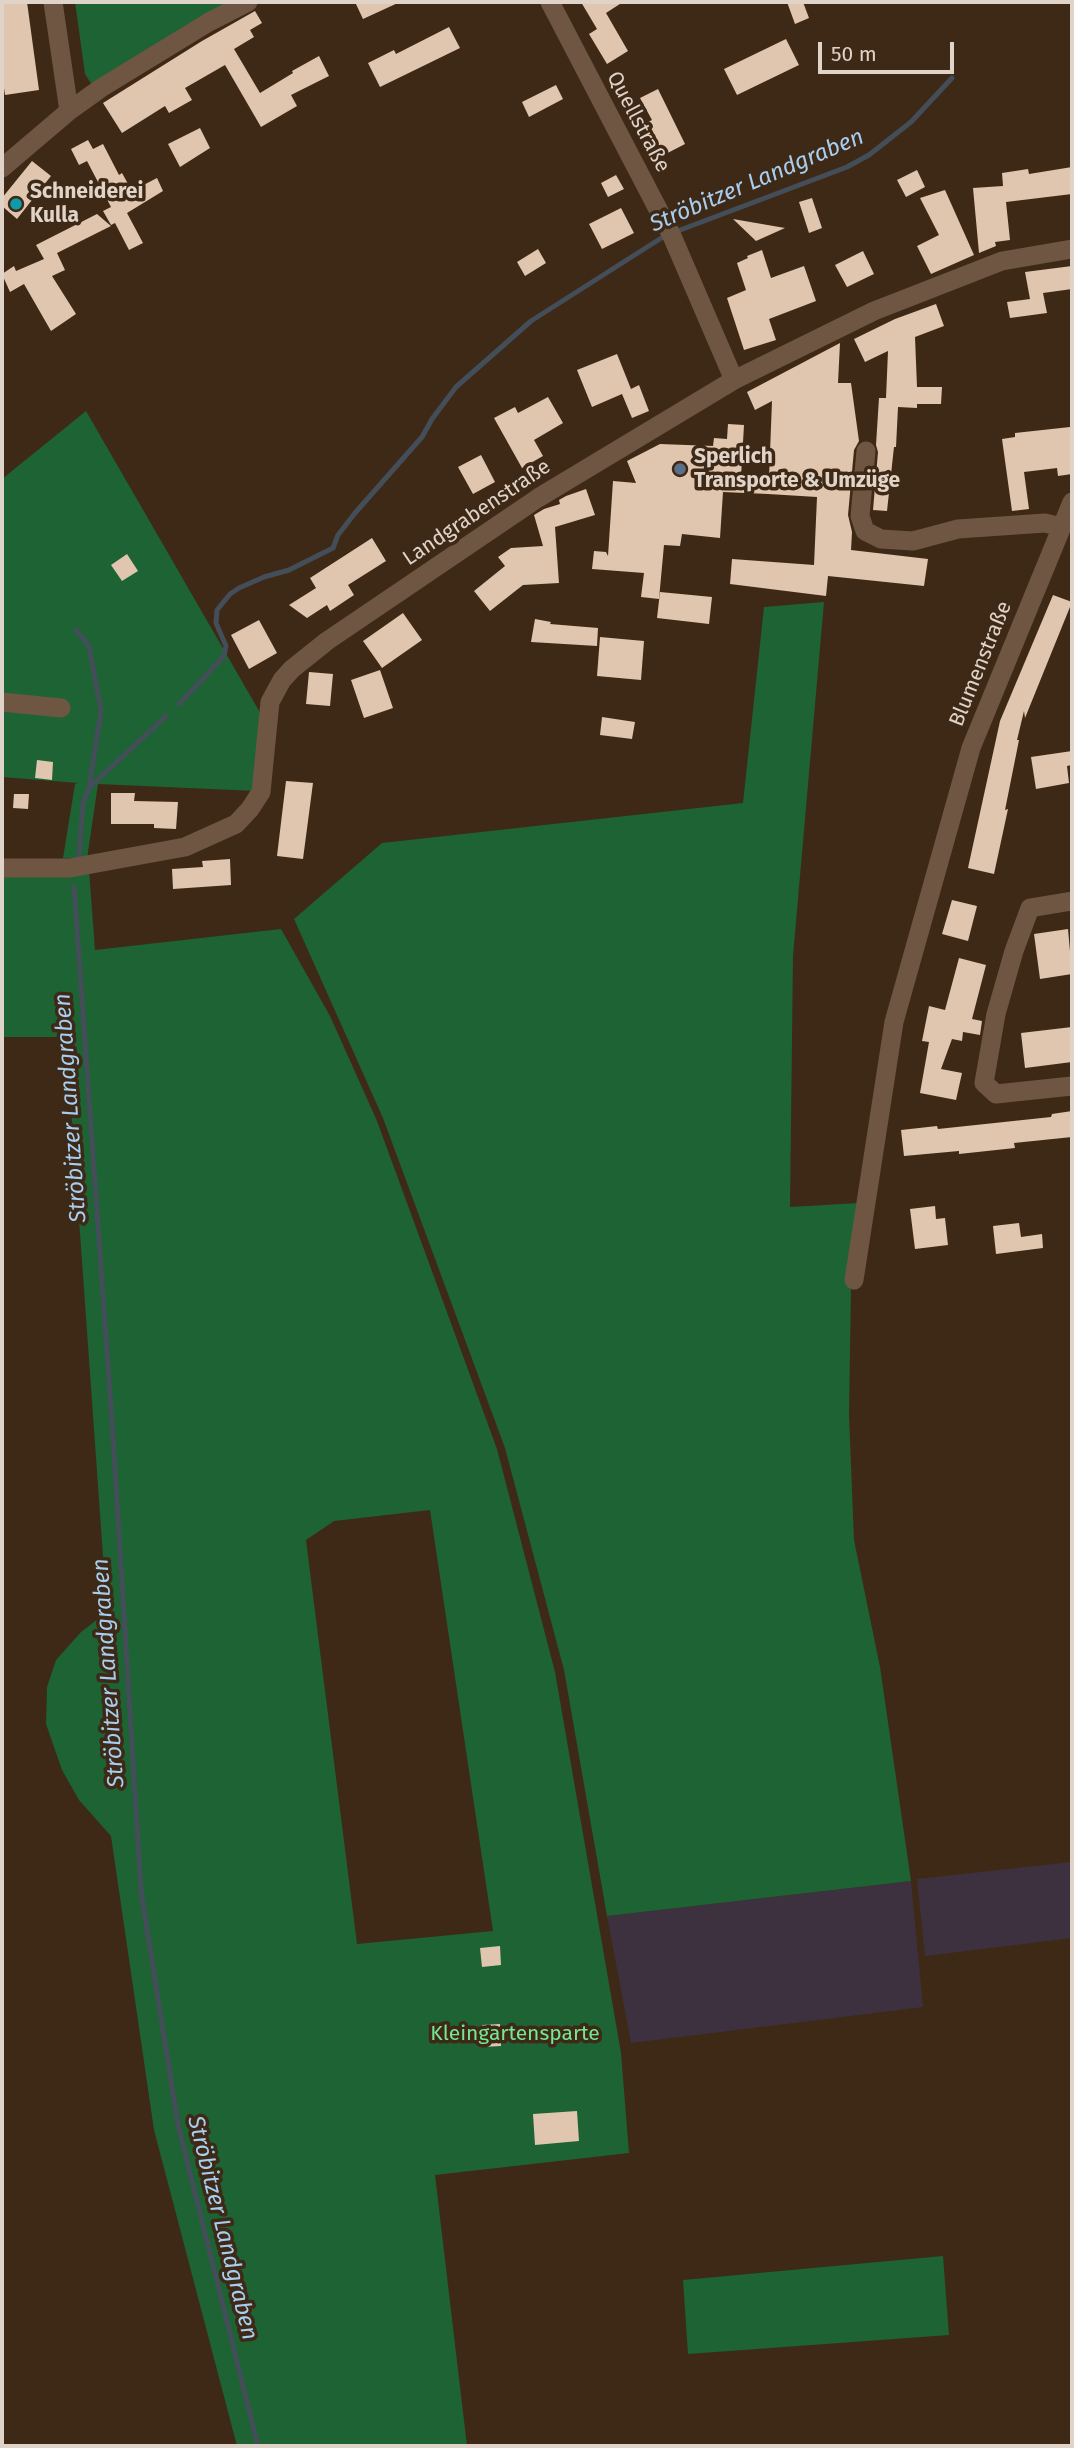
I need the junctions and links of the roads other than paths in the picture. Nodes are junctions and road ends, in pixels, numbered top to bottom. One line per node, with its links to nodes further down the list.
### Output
1 (53, 2): 4 (street)
2 (248, 2): 4 (street)
3 (550, 2): 7 (street, Quellstraße)
4 (69, 111): 5 (street)
5 (4, 162)
6 (1072, 249): 7 (street, Landgrabenstraße)
7 (734, 380): 13 (street, Landgrabenstraße)
8 (866, 451): 10 (street)
9 (1072, 502): 10 (street, Blumenstraße)
10 (1061, 527): 16 (street, Blumenstraße)
11 (2, 702): 12 (street)
12 (61, 708)
13 (2, 867)
14 (1072, 901): 15 (street)
15 (1072, 1086)
16 (854, 1280)

